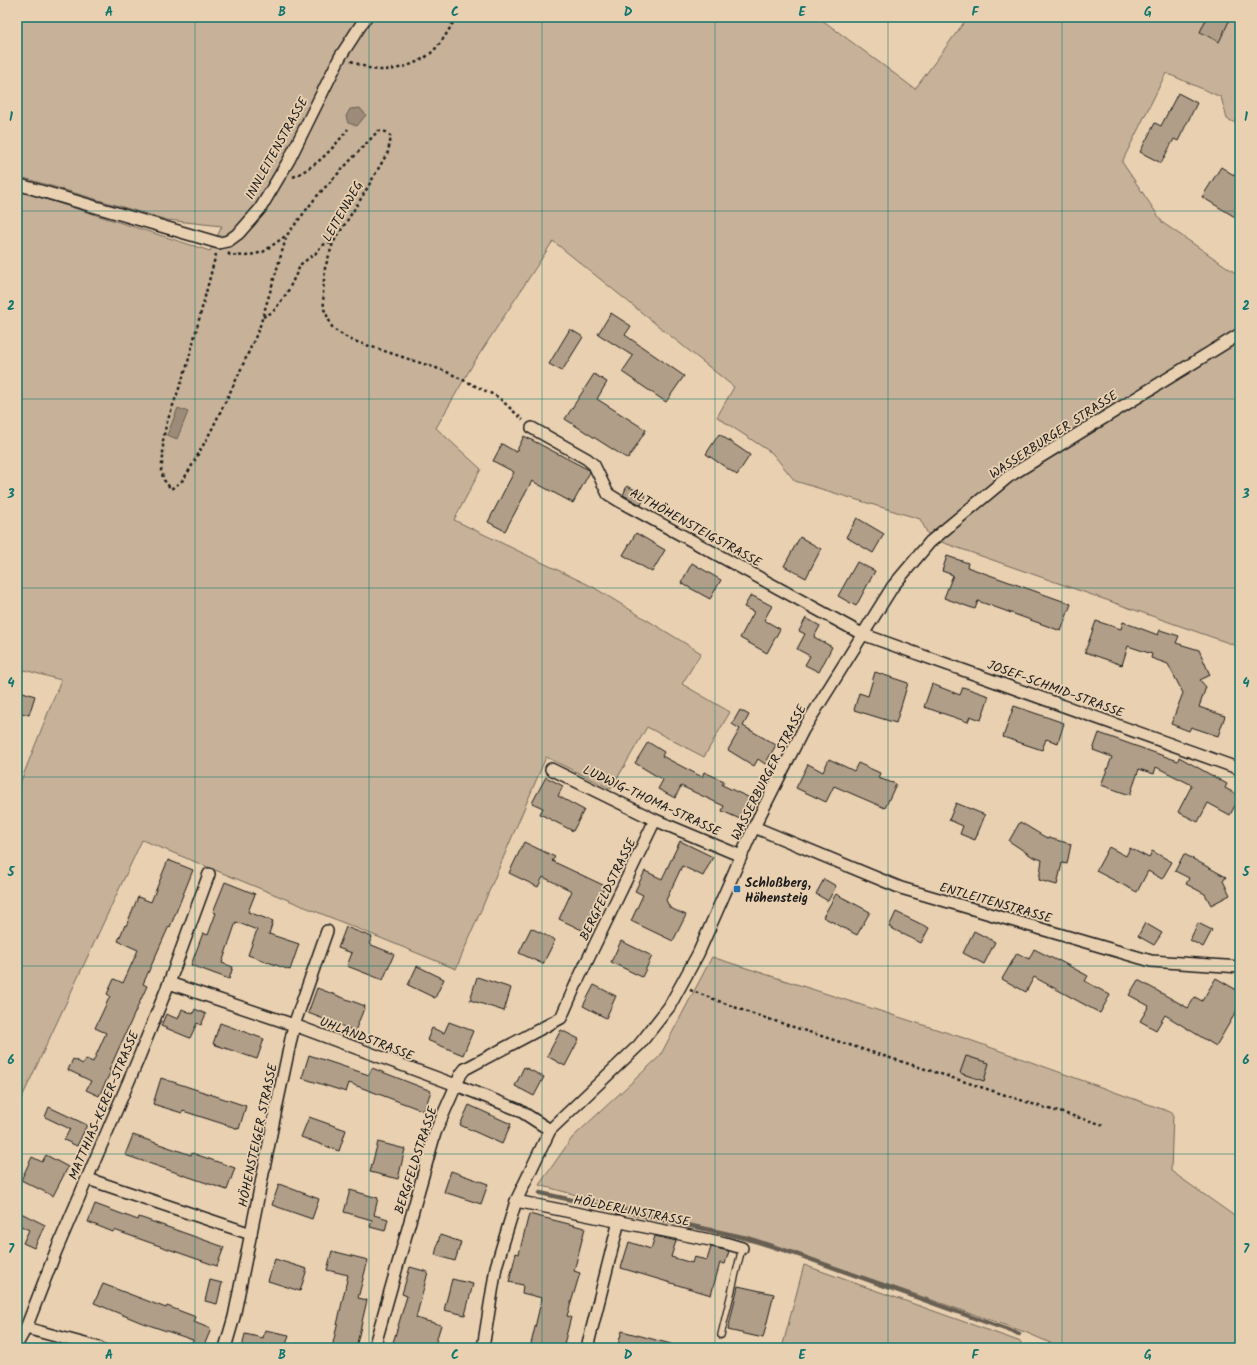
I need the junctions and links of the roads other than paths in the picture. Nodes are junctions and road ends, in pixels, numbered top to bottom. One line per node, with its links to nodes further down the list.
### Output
1 (366, 17): 2 (street, INNLEITENSTRASSE)
2 (17, 184)
3 (1240, 334): 5 (street, WASSERBURGER STRASSE)
4 (532, 428): 5 (street, ALTHÖHENSTEIGSTRASSE)
5 (862, 634): 7 (street, JOSEF-SCHMID-STRASSE); 9 (street, WASSERBURGER STRASSE)
6 (551, 769): 8 (street, LUDWIG-THOMA-STRASSE)
7 (1240, 769)
8 (655, 820): 10 (street, LUDWIG-THOMA-STRASSE); 16 (street, BERGFELDSTRASSE)
9 (754, 827): 10 (street, WASSERBURGER STRASSE); 13 (street, ENTLEITENSTRASSE)
10 (741, 856): 17 (street, WASSERBURGER STRASSE)
11 (208, 874): 14 (street, MATTHIAS-KERER-STRASSE)
12 (327, 931): 15 (street, HÖHENSTEIGER STRASSE)
13 (1240, 967)
14 (169, 983): 15 (street, UHLANDSTRASSE); 18 (street, MATTHIAS-KERER-STRASSE)
15 (294, 1025): 16 (street, UHLANDSTRASSE); 21 (street, HÖHENSTEIGER STRASSE)
16 (456, 1085): 17 (street, UHLANDSTRASSE); 28 (street, BERGFELDSTRASSE)
17 (550, 1130): 19 (street, WASSERBURGER STRASSE)
18 (88, 1179): 21 (street); 23 (street, MATTHIAS-KERER-STRASSE)
19 (516, 1201): 20 (street, HÖLDERLINSTRASSE); 29 (street, WASSERBURGER STRASSE)
20 (619, 1221): 22 (street, HÖLDERLINSTRASSE); 30 (street)
21 (251, 1234): 27 (street, HÖHENSTEIGER STRASSE)
22 (742, 1248): 24 (lane)
23 (26, 1328): 25 (street, MATTHIAS-KERER-STRASSE); 26 (street)
24 (721, 1334)
25 (17, 1344)
26 (100, 1348)
27 (225, 1348)
28 (374, 1348)
29 (483, 1348)
30 (587, 1348)

